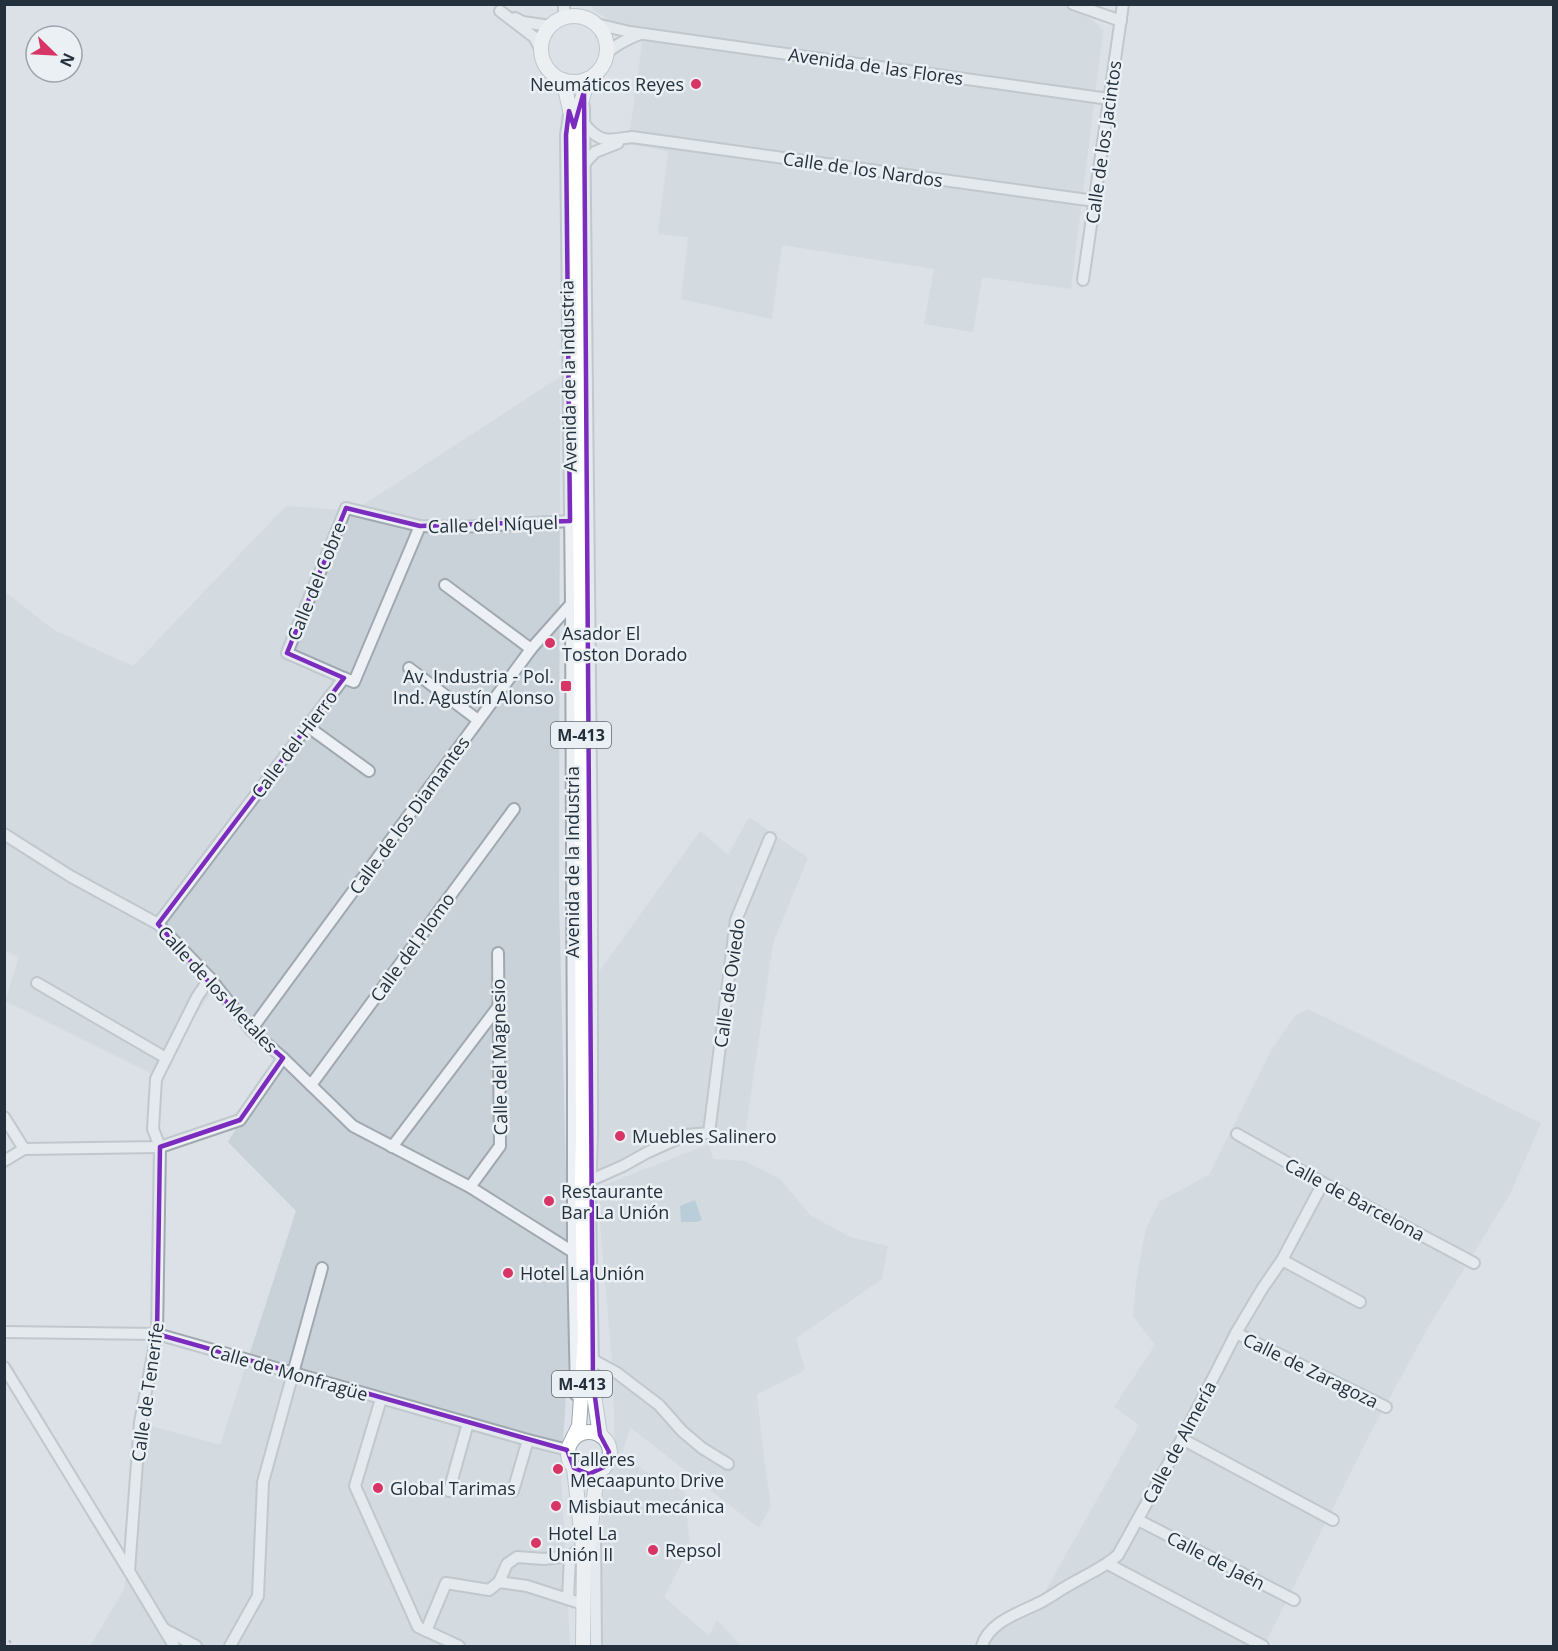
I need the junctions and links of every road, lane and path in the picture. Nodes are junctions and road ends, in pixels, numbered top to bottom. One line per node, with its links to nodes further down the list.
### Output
1 (1073, 4): 5 (street)
2 (1123, 4): 5 (street, Calle de los Jacintos)
3 (561, 13): 4 (main road); 7 (main road); 7 (street)
4 (588, 15): 6 (street, Avenida de las Flores); 8 (main road)
5 (1120, 21): 11 (street, Calle de los Jacintos)
6 (643, 33): 8 (street); 11 (street, Avenida de las Flores)
7 (541, 50): 9 (main road)
8 (606, 54): 10 (main road, M-413)
9 (563, 80): 10 (main road); 12 (main road, Avenida de la Industria / M-413)
10 (586, 85): 13 (main road, Avenida de la Industria / M-413)
11 (1109, 99): 16 (street, Calle de los Jacintos)
12 (569, 111): 13 (main road, Avenida de la Industria / M-413); 19 (street, Avenida de la Industria)
13 (580, 130): 14 (street, Calle de los Nardos); 15 (street, Avenida de la Industria); 58 (main road, Avenida de la Industria / M-413)
14 (632, 137): 15 (street, Calle de los Nardos); 16 (street, Calle de los Nardos)
15 (585, 163): 47 (street, Avenida de la Industria)
16 (1095, 201): 17 (street, Calle de los Jacintos)
17 (1083, 280)
18 (346, 508): 20 (street, Calle del Níquel); 25 (street, Calle del Cobre)
19 (570, 521): 20 (street, Calle del Níquel); 22 (street, Avenida de la Industria)
20 (420, 526): 25 (street, Calle del Hierro)
21 (445, 585): 23 (street)
22 (571, 604): 23 (street, Calle de los Diamantes); 50 (street, Avenida de la Industria)
23 (531, 649): 26 (street, Calle de los Diamantes)
24 (409, 668): 26 (street)
25 (344, 678): 27 (street, Calle del Hierro)
26 (478, 720): 37 (street, Calle de los Diamantes)
27 (307, 726): 28 (street); 32 (street, Calle del Hierro)
28 (369, 771)
29 (514, 809): 40 (street, Calle del Plomo)
30 (4, 834): 32 (street, Calle de los Metales)
31 (770, 838): 47 (street, Calle de Oviedo)
32 (158, 924): 34 (street, Calle de los Metales)
33 (498, 953): 36 (street, Calle del Magnesio)
34 (210, 978): 37 (street, Calle de los Metales); 38 (street, Calle de Tenerife)
35 (37, 983): 38 (street)
36 (498, 1007): 44 (street); 49 (street, Calle del Magnesio)
37 (251, 1030): 39 (street, Calle de los Metales)
38 (166, 1058): 43 (street, Calle de Tenerife)
39 (283, 1058): 40 (street, Calle de los Metales); 43 (street)
40 (311, 1085): 44 (street, Calle de los Metales)
41 (4, 1118): 45 (street)
42 (1237, 1134): 48 (street, Calle de Barcelona)
43 (160, 1147): 45 (street); 57 (street, Calle de Tenerife)
44 (392, 1147): 49 (street, Calle de los Metales)
45 (24, 1149): 46 (street)
46 (4, 1161)
47 (591, 1180): 59 (street, Avenida de la Industria)
48 (1323, 1183): 51 (street, Calle de Almería); 52 (street, Calle de Barcelona)
49 (470, 1187): 50 (street, Calle de los Metales)
50 (573, 1252): 69 (street, Avenida de la Industria)
51 (1282, 1260): 54 (street); 56 (street, Calle de Almería)
52 (1474, 1263)
53 (322, 1269): 61 (street)
54 (1360, 1302)
55 (4, 1332): 57 (street, Calle de Monfragüe)
56 (1236, 1333): 64 (street, Calle de Zaragoza); 67 (street, Calle de Almería)
57 (157, 1334): 61 (street, Calle de Monfragüe); 81 (street, Calle de Tenerife)
58 (585, 1335): 62 (main road, Avenida de la Industria / M-413); 69 (main road, Avenida de la Industria / M-413)
59 (593, 1360): 62 (street, Avenida de la Industria); 70 (street)
60 (4, 1367): 81 (street)
61 (293, 1373): 63 (street, Calle de Monfragüe); 90 (street)
62 (593, 1382): 66 (main road, Avenida de la Industria / M-413)
63 (381, 1399): 65 (street, Calle de Monfragüe); 87 (street)
64 (1386, 1407)
65 (468, 1423): 68 (street, Calle de Monfragüe); 73 (street)
66 (600, 1435): 69 (main road); 72 (main road, M-413)
67 (1182, 1439): 76 (street, Calle de Almería); 77 (street)
68 (528, 1440): 69 (street, Calle de Monfragüe); 74 (street)
69 (572, 1440): 71 (main road, M-413)
70 (728, 1464)
71 (574, 1468): 72 (main road); 78 (main road, M-413)
72 (597, 1472): 75 (main road, M-413)
73 (449, 1491)
74 (513, 1491)
75 (592, 1510): 93 (main road, M-413); 94 (street)
76 (1138, 1520): 80 (street, Calle de Almería); 84 (street, Calle de Jaén)
77 (1333, 1520)
78 (583, 1547): 79 (street); 85 (main road, M-413)
79 (570, 1556): 82 (street); 83 (street)
80 (1108, 1564): 95 (street, Calle de Almería); 96 (street)
81 (129, 1571): 86 (street)
82 (499, 1582): 83 (street); 87 (street)
83 (568, 1599): 85 (street)
84 (1294, 1600)
85 (583, 1604): 92 (main road, M-413)
86 (163, 1629): 88 (street); 89 (street)
87 (426, 1631): 91 (street)
88 (174, 1647)
89 (196, 1647)
90 (230, 1647)
91 (459, 1647)
92 (583, 1647)
93 (590, 1647)
94 (596, 1647)
95 (982, 1647)
96 (1263, 1647)

